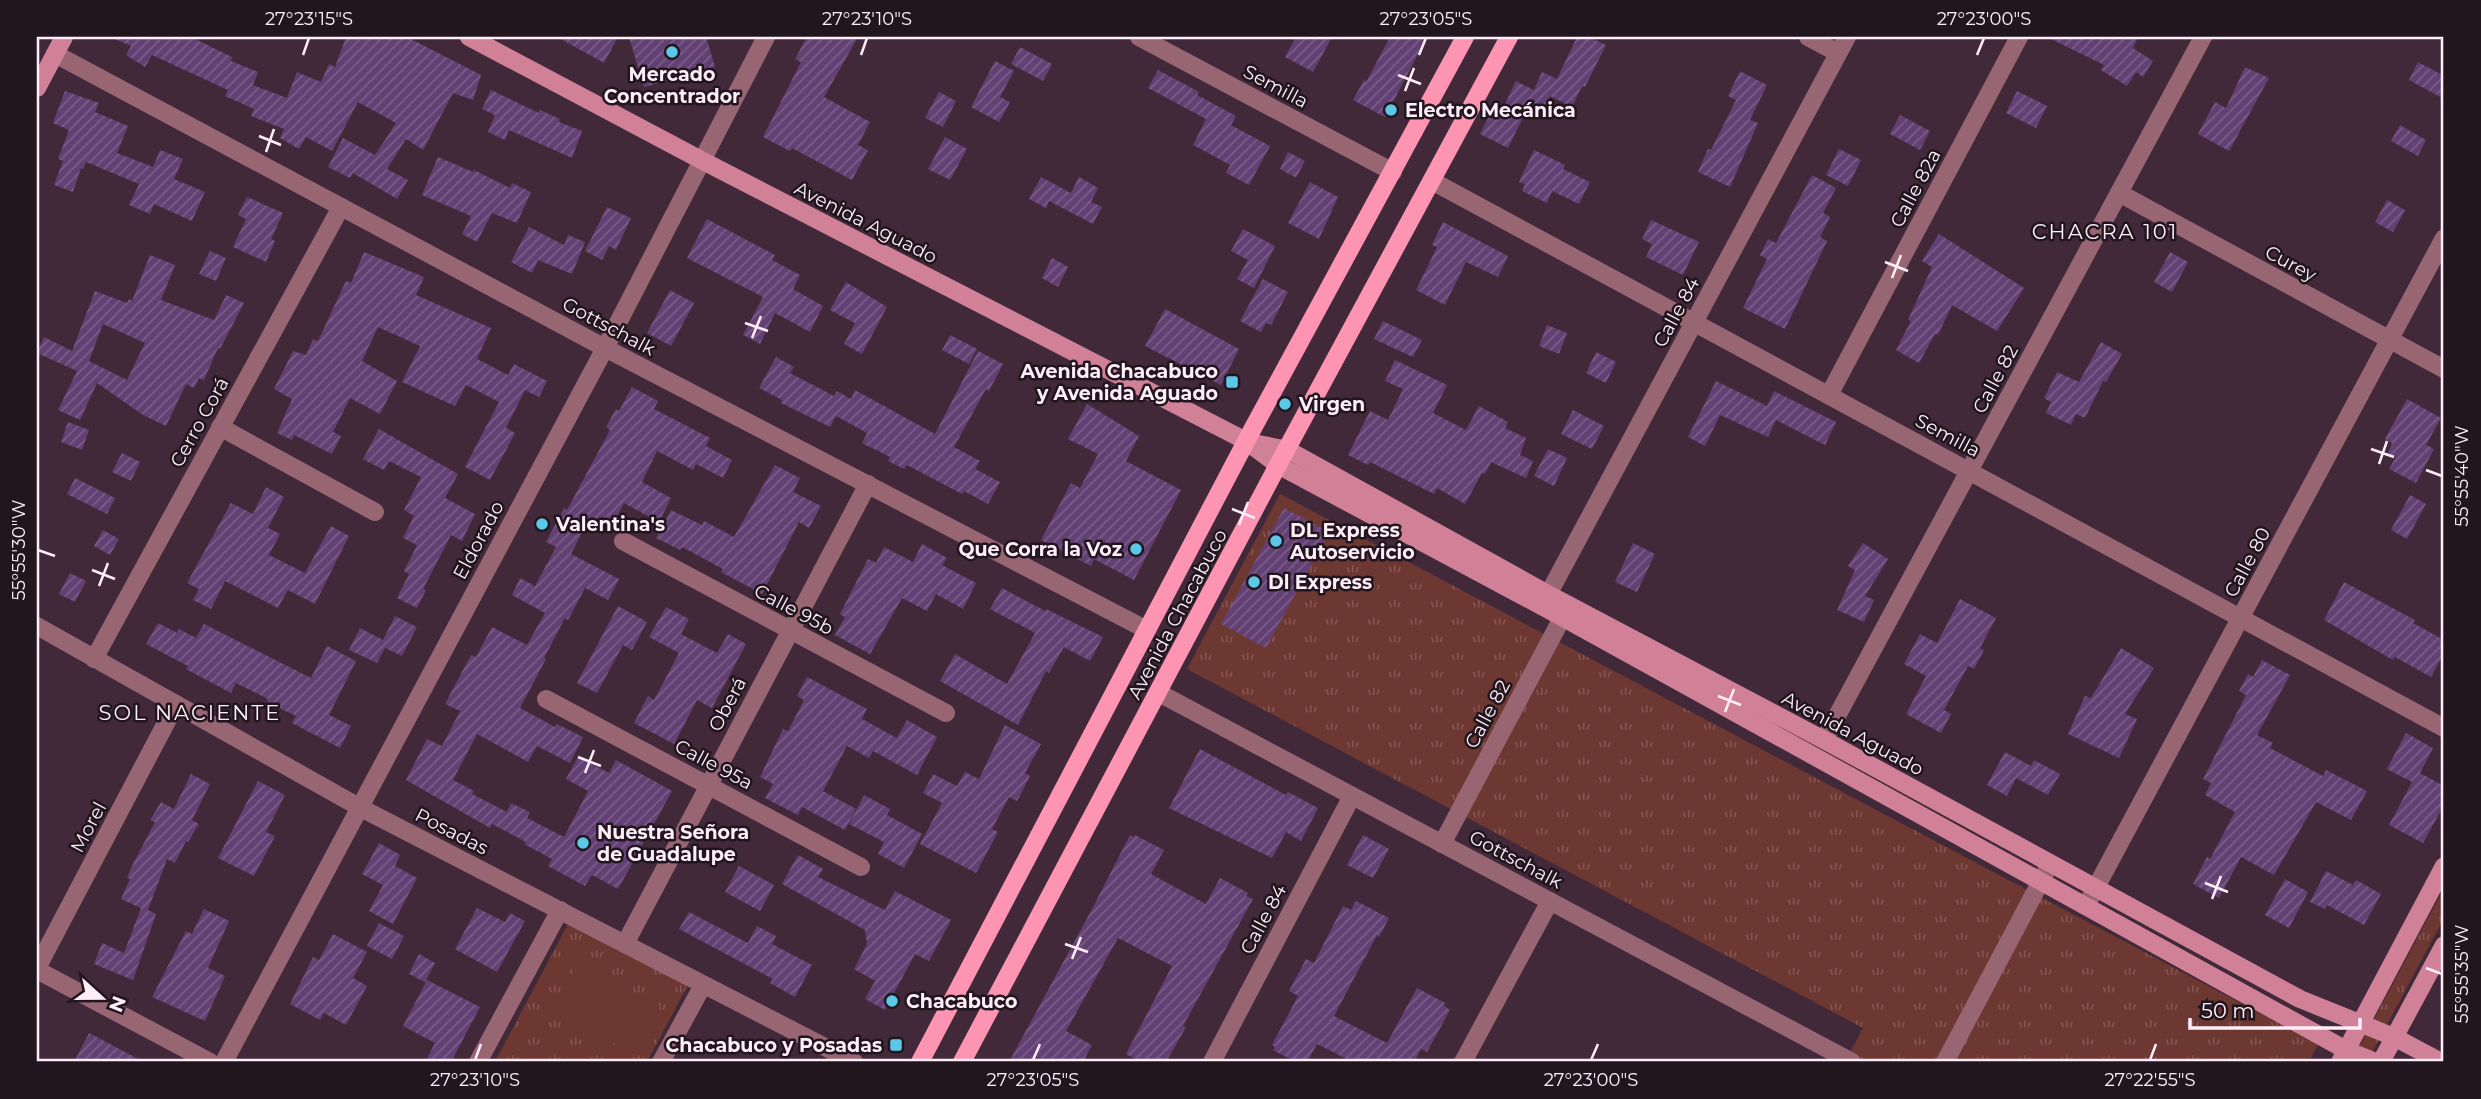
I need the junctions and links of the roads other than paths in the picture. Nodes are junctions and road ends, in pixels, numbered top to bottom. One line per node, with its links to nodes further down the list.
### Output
1 (64, 37): 11 (main road)
2 (469, 37): 13 (main road, Avenida Aguado)
3 (766, 37): 13 (street, Eldorado)
4 (1139, 37): 14 (street, Semilla)
5 (1465, 37): 14 (main road, Avenida Chacabuco)
6 (1509, 37): 15 (main road, Avenida Chacabuco)
7 (1808, 37): 10 (street)
8 (2019, 37): 23 (street, Calle 82a)
9 (2203, 37): 16 (street, Calle 82)
10 (1842, 45): 19 (street, Calle 84)
11 (55, 54): 12 (main road); 17 (street, Gottschalk)
12 (37, 88)
13 (703, 161): 21 (street, Eldorado); 25 (main road, Avenida Aguado)
14 (1393, 172): 25 (main road, Avenida Chacabuco)
15 (1432, 181): 19 (street, Semilla); 26 (main road, Avenida Chacabuco)
16 (2119, 193): 20 (street, Curey); 28 (street, Calle 82)
17 (341, 207): 21 (street, Gottschalk); 24 (street, Cerro Corá)
18 (2444, 238): 20 (street, Calle 80)
19 (1694, 322): 23 (street, Semilla); 32 (street, Calle 84)
20 (2389, 340): 22 (street, Curey); 34 (street, Calle 80)
21 (605, 348): 29 (street, Gottschalk); 47 (street, Eldorado)
22 (2444, 369)
23 (1829, 395): 28 (street, Semilla)
24 (220, 427): 30 (street); 38 (street, Cerro Corá)
25 (1246, 441): 26 (main road, Avenida Aguado); 27 (main road, Avenida Aguado); 36 (main road, Avenida Chacabuco)
26 (1287, 450): 27 (main road, Avenida Chacabuco); 32 (main road, Avenida Aguado)
27 (1278, 466): 32 (main road, Avenida Aguado); 39 (main road, Avenida Chacabuco)
28 (1969, 471): 34 (street, Semilla); 44 (street, Calle 82)
29 (868, 484): 36 (street, Gottschalk); 37 (street, Oberá)
30 (375, 512)
31 (623, 541): 37 (street, Calle 95b)
32 (1545, 600): 33 (main road, Avenida Aguado)
33 (1566, 611): 44 (main road, Avenida Aguado); 48 (street, Calle 82); 52 (main road, Avenida Aguado)
34 (2241, 618): 43 (street, Semilla); 53 (street, Calle 80)
35 (37, 626): 38 (street, Posadas)
36 (1147, 630): 70 (main road, Avenida Chacabuco)
37 (790, 631): 42 (street, Calle 95b); 45 (street, Oberá)
38 (94, 659): 41 (street, Posadas)
39 (1159, 693): 46 (street, Gottschalk); 71 (main road, Avenida Chacabuco)
40 (546, 698): 45 (street, Calle 95a)
41 (176, 704): 47 (street, Posadas); 59 (street, Morel)
42 (946, 713)
43 (2444, 728)
44 (1824, 740): 49 (main road, Avenida Aguado)
45 (708, 785): 51 (street, Calle 95a); 57 (street, Oberá)
46 (1352, 796): 48 (street, Gottschalk); 72 (street, Calle 84)
47 (359, 807): 56 (street, Posadas); 66 (street, Eldorado)
48 (1443, 844): 54 (street, Gottschalk)
49 (2050, 864): 52 (street); 53 (main road, Avenida Aguado)
50 (2444, 866): 61 (main road)
51 (861, 867)
52 (2042, 882): 55 (main road, Avenida Aguado); 75 (street)
53 (2095, 889): 55 (street, Calle 80); 61 (main road, Avenida Aguado)
54 (1550, 901): 63 (street, Gottschalk); 73 (street)
55 (2086, 906): 64 (main road, Avenida Aguado)
56 (560, 910): 57 (street, Posadas); 67 (street)
57 (625, 944): 60 (street, Posadas)
58 (2444, 945): 62 (main road)
59 (37, 969): 65 (street)
60 (704, 985): 68 (street); 69 (street, Posadas)
61 (2361, 1024): 62 (main road, Avenida Aguado); 64 (main road)
62 (2394, 1037): 76 (main road); 77 (main road, Avenida Aguado)
63 (1822, 1055): 74 (street, Gottschalk)
64 (2343, 1056): 76 (main road, Avenida Aguado)
65 (210, 1062)
66 (225, 1062)
67 (478, 1062)
68 (661, 1062)
69 (853, 1062)
70 (920, 1062)
71 (962, 1062)
72 (1212, 1062)
73 (1463, 1062)
74 (1853, 1062)
75 (1945, 1062)
76 (2379, 1062)
77 (2441, 1062)

